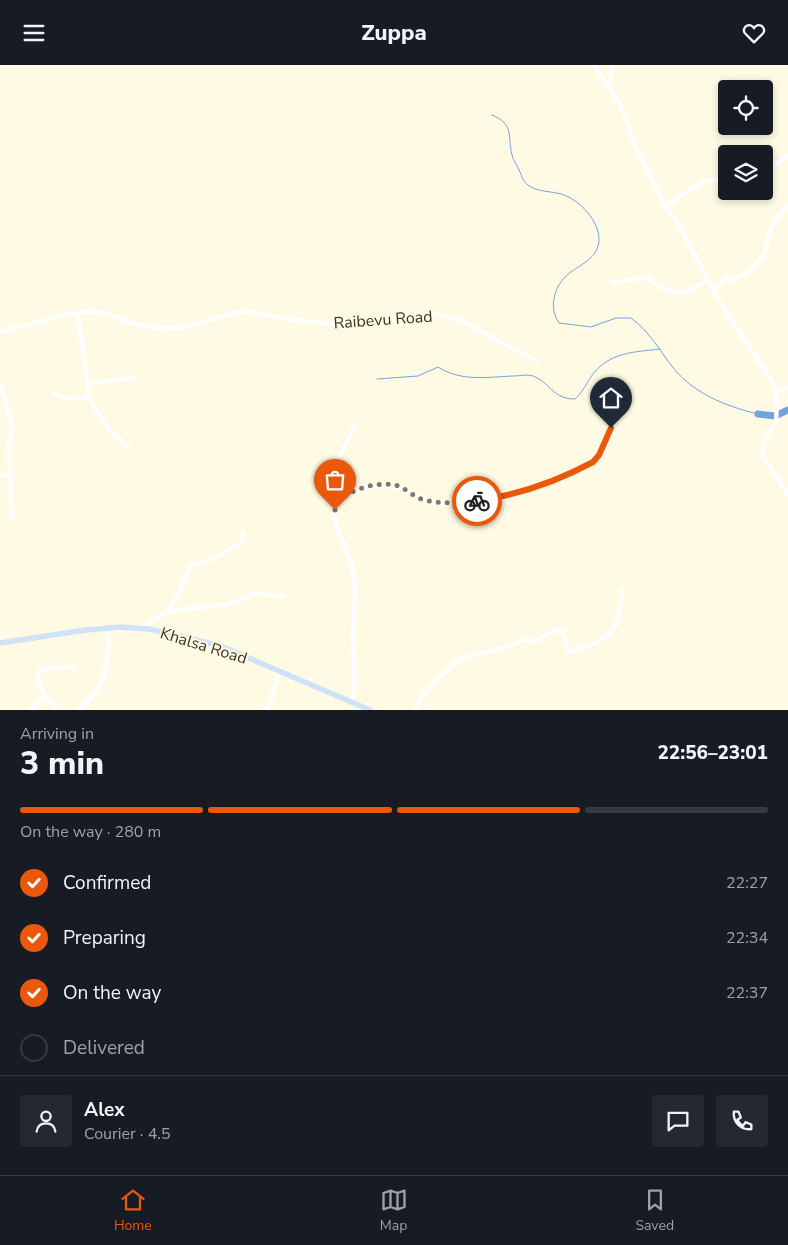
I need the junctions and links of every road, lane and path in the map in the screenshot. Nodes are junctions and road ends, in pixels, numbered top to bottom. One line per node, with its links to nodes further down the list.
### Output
1 (594, 65): 3 (street)
2 (612, 65): 3 (street)
3 (610, 88): 7 (street)
4 (788, 157): 5 (street)
5 (773, 166)
6 (718, 181): 7 (street)
7 (665, 206): 9 (street)
8 (788, 206): 11 (street)
9 (707, 280): 10 (street); 11 (street)
10 (612, 283)
11 (714, 290): 19 (street)
12 (77, 312): 13 (street); 14 (street, Raibevu Road); 17 (street)
13 (0, 332)
14 (537, 361)
15 (136, 377): 17 (street)
16 (0, 384): 22 (street)
17 (88, 384): 21 (street)
18 (788, 387): 19 (street)
19 (775, 392): 29 (street)
20 (54, 394): 21 (street)
21 (90, 397): 26 (street)
22 (8, 408): 23 (street); 28 (street)
23 (0, 409)
24 (613, 417): 30 (street)
25 (354, 427): 30 (street)
26 (129, 447)
27 (0, 475): 28 (street)
28 (11, 475): 31 (street)
29 (788, 493)
30 (336, 504): 42 (street)
31 (12, 517)
32 (243, 533): 35 (street)
33 (623, 589): 48 (street)
34 (284, 597): 35 (street)
35 (167, 612): 37 (street)
36 (108, 629): 37 (main road, Khalsa Road); 38 (main road, Khalsa Road); 45 (street)
37 (140, 629): 40 (main road, Khalsa Road)
38 (0, 643)
39 (73, 666): 41 (street)
40 (280, 670): 42 (main road, Khalsa Road); 46 (street)
41 (45, 696): 43 (street); 44 (street)
42 (352, 703): 47 (main road, Khalsa Road)
43 (30, 710)
44 (58, 710)
45 (78, 710)
46 (265, 710)
47 (370, 710)
48 (415, 710)

